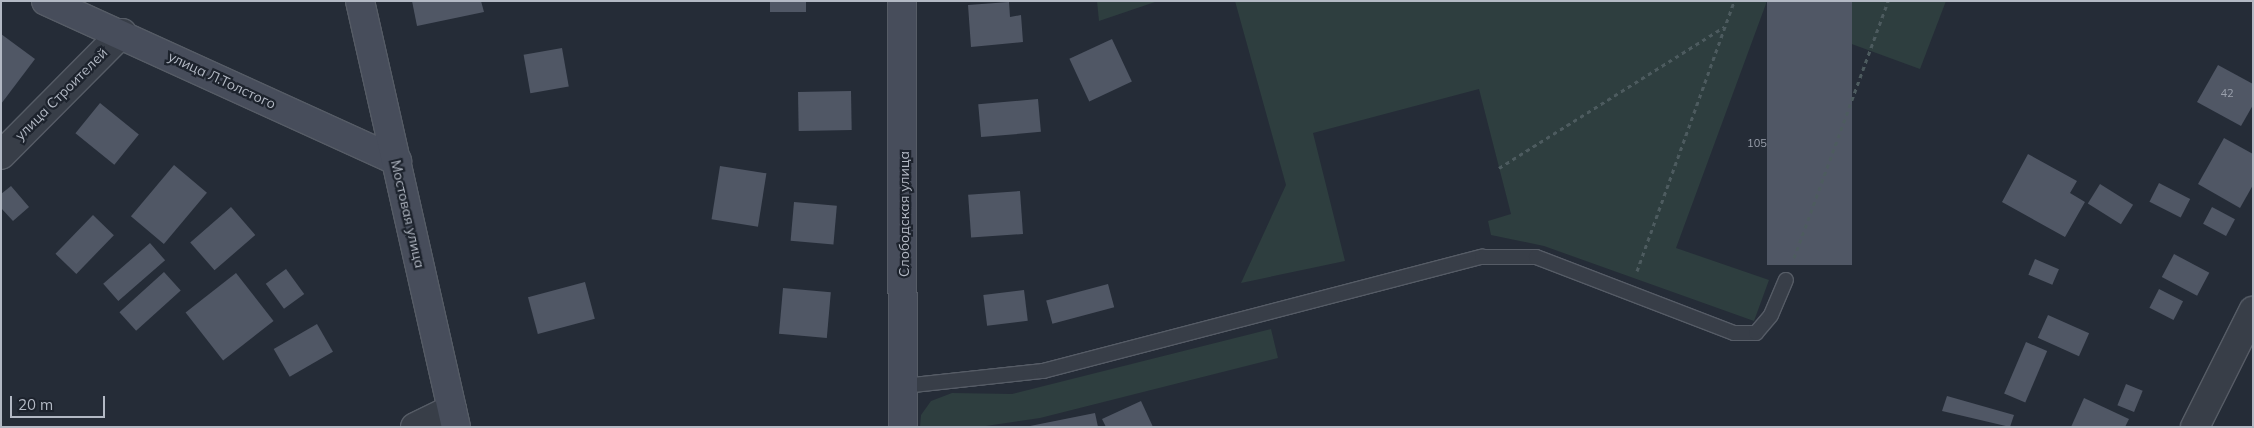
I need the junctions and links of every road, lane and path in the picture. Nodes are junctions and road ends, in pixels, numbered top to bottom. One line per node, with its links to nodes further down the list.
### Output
1 (46, 1): 7 (street, улица Л.Толстого)
2 (360, 1): 9 (street, Мостовая улица)
3 (902, 1): 14 (street, Слободская улица)
4 (1734, 1): 6 (path)
5 (1888, 1): 11 (path)
6 (1725, 27): 10 (path); 12 (path)
7 (122, 33): 8 (street, улица Строителей); 9 (street, улица Л.Толстого)
8 (1, 155)
9 (397, 161): 15 (street, Мостовая улица)
10 (1499, 168)
11 (1786, 280): 12 (lane)
12 (1628, 295): 14 (lane)
13 (2253, 311): 18 (street)
14 (904, 386): 17 (street, Слободская улица)
15 (454, 418): 16 (street)
16 (415, 427)
17 (903, 427)
18 (2196, 427)

